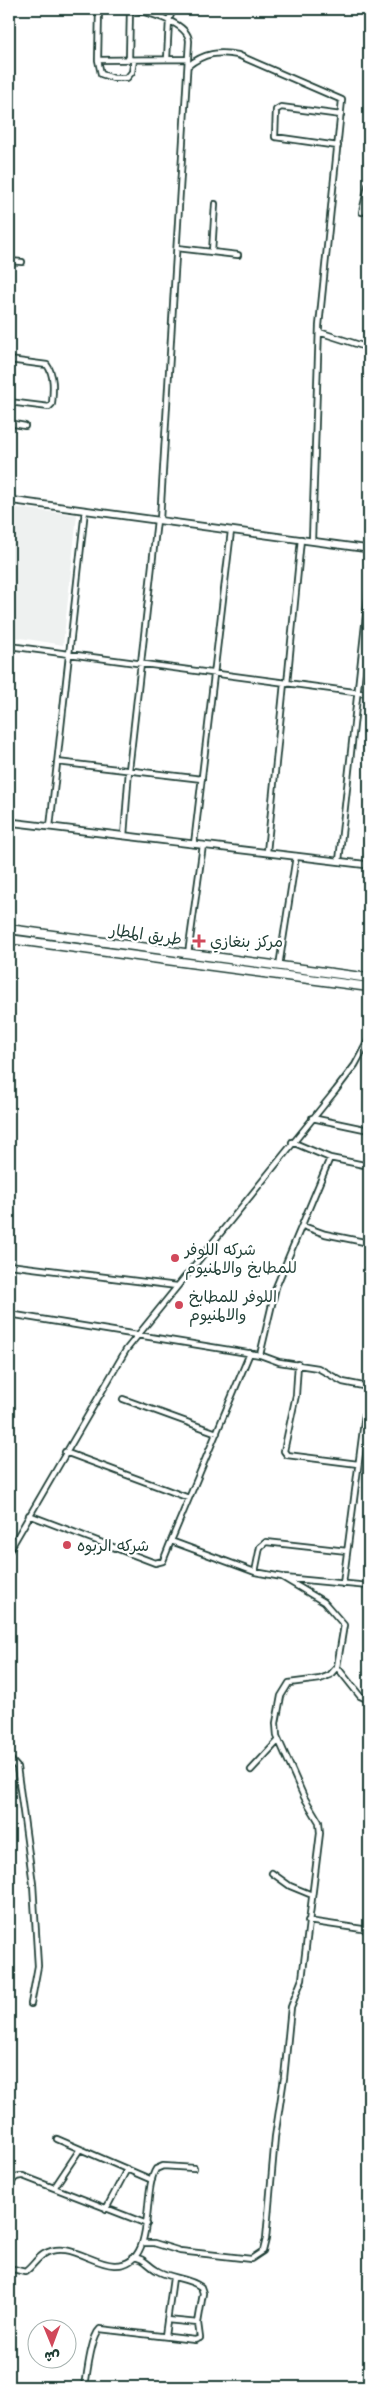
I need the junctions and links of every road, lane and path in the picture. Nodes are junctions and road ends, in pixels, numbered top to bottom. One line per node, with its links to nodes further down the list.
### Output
1 (99, 9): 8 (street)
2 (132, 9): 4 (street); 9 (street)
3 (172, 9): 5 (street)
4 (148, 11): 5 (street)
5 (169, 20): 6 (street); 7 (street)
6 (167, 59): 7 (street); 9 (street)
7 (188, 59): 10 (street)
8 (98, 60): 9 (street); 9 (street)
9 (132, 60)
10 (188, 66): 11 (street); 16 (street)
11 (341, 115): 12 (street); 12 (street)
12 (338, 146): 21 (street)
13 (369, 182): 15 (street)
14 (215, 204): 17 (street)
15 (362, 212)
16 (177, 248): 17 (street); 29 (street)
17 (212, 252): 18 (street)
18 (238, 255)
19 (9, 260): 20 (street)
20 (22, 262)
21 (319, 332): 22 (street); 32 (street)
22 (369, 348)
23 (9, 360): 24 (street)
24 (9, 402)
25 (9, 423): 26 (street)
26 (25, 426)
27 (9, 500): 28 (street)
28 (86, 510): 29 (street); 36 (street)
29 (158, 520): 30 (street); 37 (street)
30 (231, 531): 31 (street); 38 (street)
31 (301, 539): 32 (street); 39 (street)
32 (312, 541): 33 (street)
33 (369, 549)
34 (369, 588): 40 (street)
35 (9, 646): 36 (street)
36 (69, 655): 37 (street); 42 (street)
37 (141, 664): 38 (street); 43 (street)
38 (214, 675): 39 (street); 44 (street)
39 (286, 684): 40 (street); 50 (street)
40 (357, 693): 41 (street); 52 (street)
41 (369, 694)
42 (57, 762): 43 (street); 46 (street)
43 (129, 770): 44 (street); 47 (street)
44 (202, 779): 48 (street)
45 (9, 822): 46 (street)
46 (50, 827): 47 (street)
47 (124, 836): 48 (street)
48 (194, 844): 49 (street)
49 (204, 845): 50 (street); 56 (street)
50 (267, 852): 51 (street)
51 (296, 856): 52 (street); 57 (street)
52 (339, 861): 53 (street)
53 (369, 865)
54 (9, 929): 56 (highway, طريق المطار)
55 (9, 939): 59 (highway, طريق المطار)
56 (188, 954): 57 (highway, طريق المطار)
57 (279, 966): 58 (highway, طريق المطار)
58 (369, 978)
59 (369, 987)
60 (369, 1039): 61 (street)
61 (312, 1118): 62 (street); 63 (street)
62 (369, 1130)
63 (292, 1142): 64 (street); 69 (street)
64 (330, 1158): 65 (street); 66 (street)
65 (369, 1166)
66 (303, 1226): 67 (street); 73 (street)
67 (369, 1243)
68 (9, 1264): 69 (street)
69 (177, 1286): 71 (street)
70 (9, 1314): 71 (street)
71 (137, 1335): 72 (street); 79 (street)
72 (250, 1353): 73 (street); 78 (street)
73 (260, 1355): 74 (street)
74 (298, 1364): 75 (street); 80 (street)
75 (369, 1385): 77 (street)
76 (123, 1399): 78 (street)
77 (368, 1400): 80 (street)
78 (216, 1433): 81 (street)
79 (66, 1452): 81 (street); 82 (street)
80 (358, 1464): 85 (street)
81 (190, 1498): 83 (street)
82 (29, 1515): 83 (street); 84 (street)
83 (171, 1541): 86 (street)
84 (9, 1551)
85 (347, 1551): 86 (street); 88 (street)
86 (255, 1572): 87 (street)
87 (282, 1577): 88 (street); 90 (street)
88 (342, 1584): 89 (street)
89 (369, 1586)
90 (337, 1668): 91 (street); 92 (street)
91 (369, 1700)
92 (278, 1741): 94 (street); 96 (street)
93 (9, 1758): 99 (street)
94 (251, 1770)
95 (272, 1873): 96 (street)
96 (312, 1895): 97 (street)
97 (308, 1921): 98 (street); 109 (street)
98 (369, 1930)
99 (31, 2004)
100 (57, 2139): 101 (street)
101 (80, 2149): 103 (street); 105 (street)
102 (194, 2168): 104 (street)
103 (127, 2169): 104 (street); 107 (street)
104 (152, 2180): 108 (street)
105 (54, 2188): 106 (street); 107 (street)
106 (9, 2191)
107 (106, 2209): 108 (street)
108 (147, 2224): 109 (street)
109 (143, 2244): 110 (street)
110 (132, 2257): 111 (street); 112 (street)
111 (9, 2268)
112 (173, 2278): 113 (street); 114 (street)
113 (167, 2320): 114 (street); 115 (street)
114 (198, 2323): 115 (street)
115 (165, 2336): 119 (street)
116 (369, 2370): 120 (street)
117 (9, 2386): 118 (street)
118 (24, 2387)
119 (85, 2387)
120 (364, 2387)

